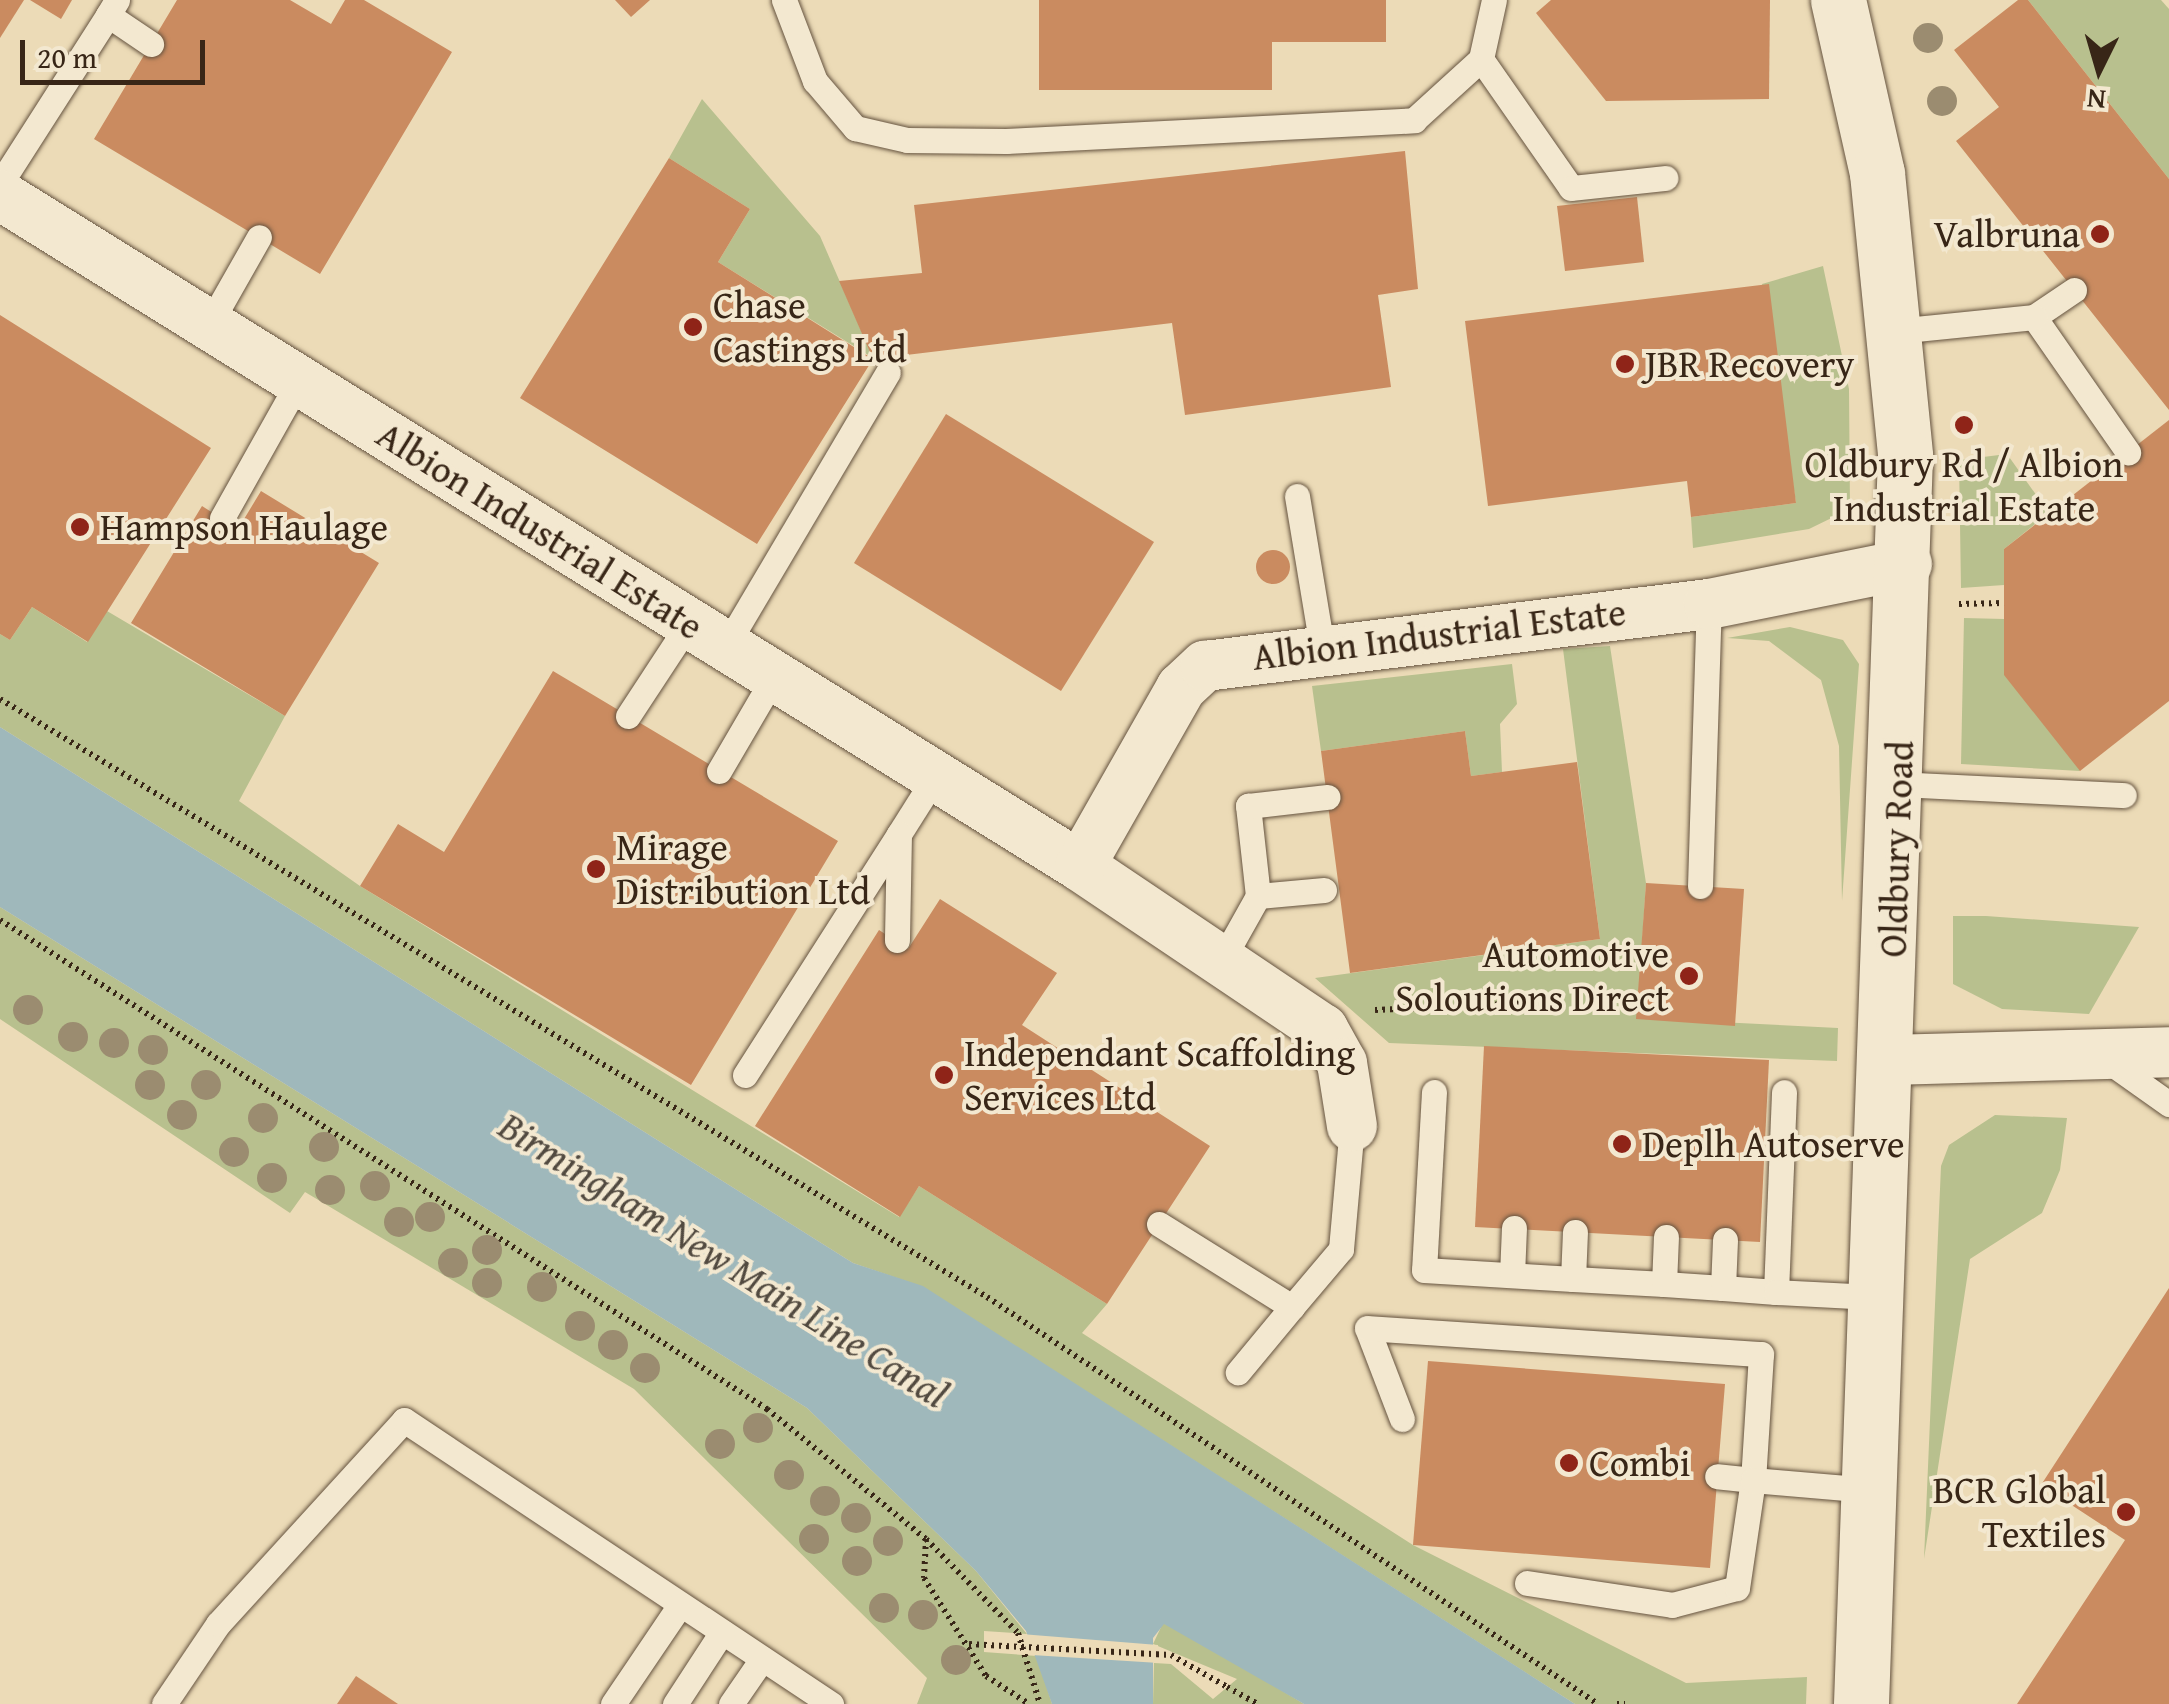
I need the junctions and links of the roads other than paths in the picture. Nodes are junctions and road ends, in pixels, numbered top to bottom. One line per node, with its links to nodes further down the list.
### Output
1 (784, 0): 6 (lane)
2 (1494, 0): 6 (lane)
3 (1838, 0): 14 (main road, Oldbury Road)
4 (112, 8): 5 (lane); 8 (lane)
5 (151, 44)
6 (1481, 58): 7 (lane)
7 (1665, 178)
8 (0, 184)
9 (0, 195): 13 (street, Albion Industrial Estate)
10 (259, 238): 13 (lane)
11 (2074, 290): 12 (lane)
12 (2034, 317): 14 (lane); 17 (lane)
13 (209, 325): 16 (street, Albion Industrial Estate)
14 (1896, 331): 20 (main road, Oldbury Road)
15 (888, 372): 22 (lane)
16 (299, 381): 19 (lane); 22 (street, Albion Industrial Estate)
17 (2128, 452)
18 (1297, 496): 23 (lane)
19 (222, 518)
20 (1907, 564): 21 (street, Albion Industrial Estate); 28 (main road, Oldbury Road)
21 (1710, 604): 23 (street, Albion Industrial Estate); 33 (lane)
22 (708, 634): 24 (street, Albion Industrial Estate); 25 (lane)
23 (1322, 647): 32 (street, Albion Industrial Estate)
24 (774, 677): 26 (lane); 27 (street, Albion Industrial Estate)
25 (628, 716)
26 (719, 770)
27 (936, 777): 31 (lane); 32 (street, Albion Industrial Estate)
28 (1897, 784): 29 (lane); 40 (main road, Oldbury Road)
29 (2124, 795)
30 (1327, 797): 35 (lane)
31 (899, 834): 36 (lane); 41 (lane)
32 (1080, 866): 37 (street, Albion Industrial Estate)
33 (1700, 886)
34 (1324, 890): 35 (lane)
35 (1258, 896): 37 (lane)
36 (896, 940)
37 (1221, 962): 45 (street, Albion Industrial Estate)
38 (2094, 1051): 39 (street); 40 (street); 44 (lane)
39 (2169, 1052)
40 (1889, 1060): 56 (main road, Oldbury Road)
41 (745, 1075)
42 (1434, 1092): 51 (lane)
43 (1784, 1092): 55 (lane)
44 (2169, 1104)
45 (1352, 1126): 57 (lane)
46 (1158, 1224): 57 (lane)
47 (1514, 1228): 51 (lane)
48 (1575, 1232): 52 (lane)
49 (1666, 1236): 53 (lane)
50 (1725, 1240): 54 (lane)
51 (1512, 1275): 52 (lane)
52 (1572, 1279): 53 (lane)
53 (1664, 1284): 54 (lane)
54 (1723, 1288): 55 (lane)
55 (1776, 1292): 56 (lane)
56 (1876, 1297): 62 (main road, Oldbury Road)
57 (1292, 1308): 58 (lane)
58 (1238, 1372)
59 (1402, 1418): 61 (lane)
60 (1717, 1476): 61 (lane)
61 (1753, 1480): 62 (lane); 63 (lane)
62 (1869, 1490): 72 (main road, Oldbury Road)
63 (1527, 1583)
64 (680, 1605): 65 (lane); 67 (lane); 68 (lane)
65 (722, 1632): 66 (lane); 69 (lane)
66 (762, 1658): 70 (lane); 71 (lane)
67 (164, 1704)
68 (613, 1704)
69 (674, 1704)
70 (731, 1704)
71 (831, 1704)
72 (1861, 1704)

